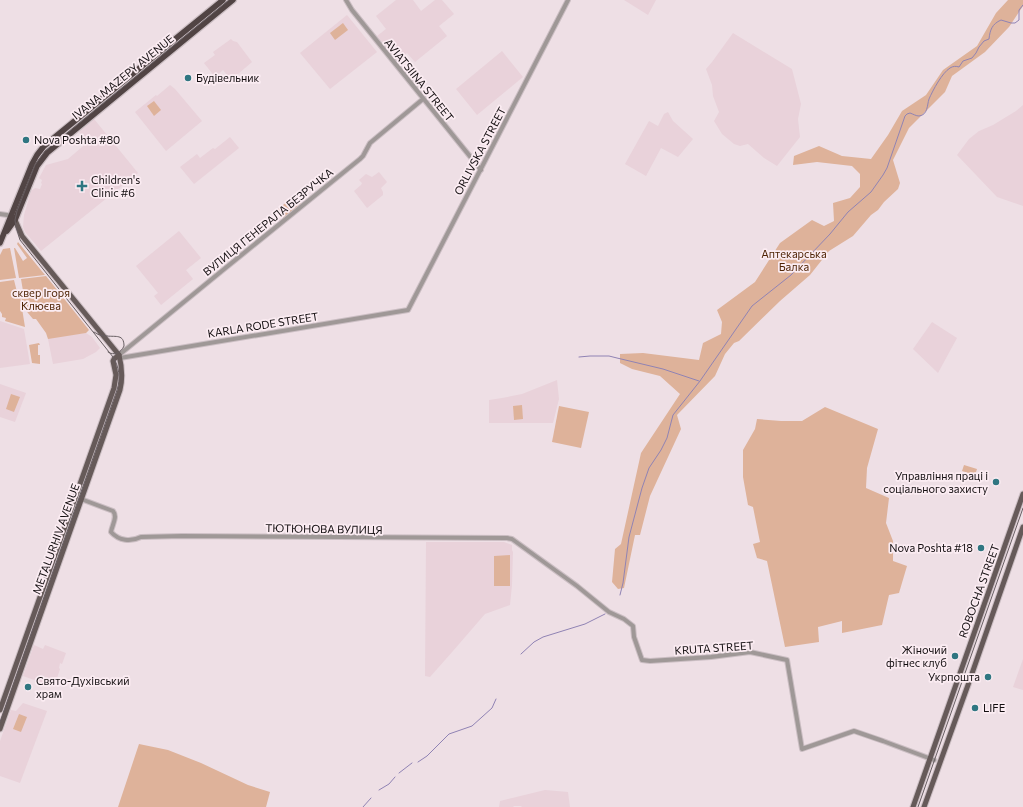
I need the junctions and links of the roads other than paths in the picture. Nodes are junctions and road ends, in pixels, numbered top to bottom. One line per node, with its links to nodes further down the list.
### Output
1 (223, 0): 8 (highway, IVANA MAZEPY AVENUE)
2 (233, 0): 8 (highway, IVANA MAZEPY AVENUE)
3 (346, 0): 5 (street, AVIATSIINA STREET)
4 (568, 0): 6 (street, ORLIVSKA STREET)
5 (423, 99): 6 (street, AVIATSIINA STREET); 11 (street, ВУЛИЦЯ ГЕНЕРАЛА БЕЗРУЧКА)
6 (481, 170): 10 (street, ORLIVSKA STREET)
7 (0, 214): 8 (street)
8 (13, 218): 9 (highway); 11 (main road)
9 (1, 240)
10 (408, 310): 11 (street, KARLA RODE STREET)
11 (120, 356): 13 (main road, METALURHIV AVENUE); 16 (main road, METALURHIV AVENUE)
12 (1023, 494): 18 (main road, ROBOCHA STREET)
13 (82, 499): 15 (street, ТЮТЮНОВА ВУЛИЦЯ); 17 (main road, METALURHIV AVENUE)
14 (1023, 527): 20 (main road, ROBOCHA STREET)
15 (642, 660): 18 (street, KRUTA STREET)
16 (0, 710)
17 (0, 729)
18 (932, 759): 19 (main road, ROBOCHA STREET)
19 (913, 807)
20 (924, 807)

